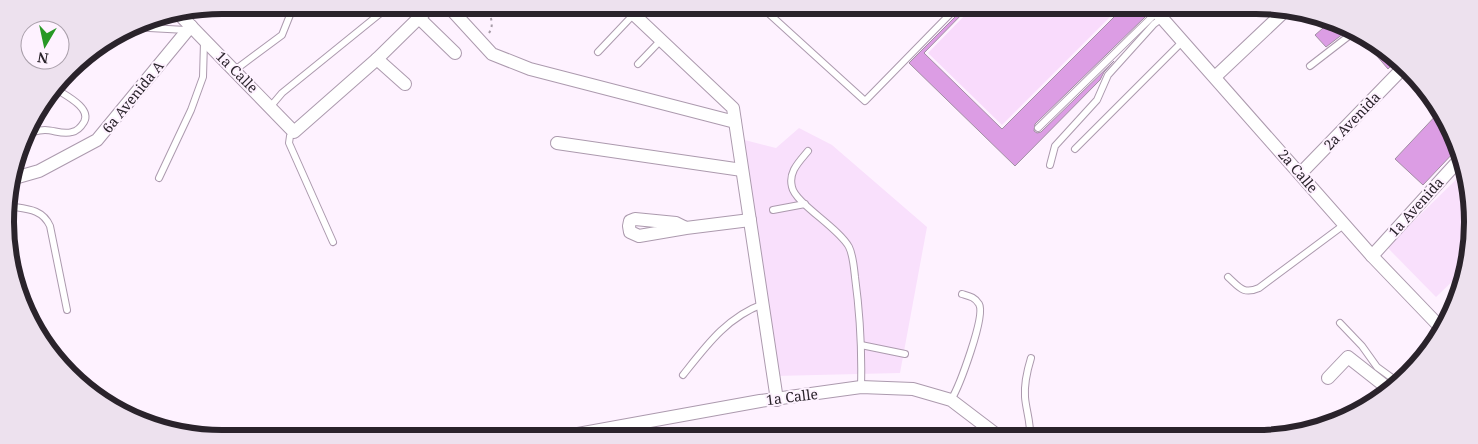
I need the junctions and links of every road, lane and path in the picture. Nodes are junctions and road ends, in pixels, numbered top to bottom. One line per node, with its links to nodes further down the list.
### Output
1 (290, 14): 28 (lane)
2 (380, 14): 33 (lane)
3 (423, 14): 15 (street)
4 (455, 14): 22 (street)
5 (490, 14): 22 (path)
6 (627, 14): 23 (lane)
7 (634, 14): 20 (street)
8 (769, 14): 9 (lane)
9 (950, 14)
10 (1157, 14): 35 (lane)
11 (1158, 14): 42 (lane)
12 (1159, 14): 21 (street, 2a Calle)
13 (1279, 15): 30 (street)
14 (182, 18): 17 (street, 1a Calle)
15 (419, 18): 24 (street); 25 (street)
16 (151, 27): 17 (lane)
17 (190, 28): 19 (street, 1a Calle); 45 (street, 6a Avenida A)
18 (1349, 36): 27 (lane)
19 (204, 38): 28 (street, 1a Calle); 46 (lane)
20 (661, 40): 26 (lane); 34 (street)
21 (1183, 41): 30 (street, 2a Calle); 39 (lane)
22 (481, 42): 34 (street)
23 (598, 52)
24 (455, 53)
25 (377, 59): 31 (street); 37 (street)
26 (638, 64)
27 (1310, 66)
28 (235, 70): 33 (street, 1a Calle)
29 (1400, 72): 44 (street, 2a Avenida)
30 (1215, 77): 44 (street, 2a Calle)
31 (406, 84)
32 (60, 91): 36 (lane)
33 (271, 106): 37 (street, 1a Calle)
34 (735, 122): 43 (street)
35 (1038, 128)
36 (34, 132)
37 (294, 132): 53 (lane)
38 (557, 143): 43 (street)
39 (1075, 149)
40 (808, 151): 47 (lane)
41 (1456, 164): 54 (street, 1a Avenida)
42 (1050, 165)
43 (742, 170): 50 (street)
44 (1300, 174): 51 (street, 2a Calle)
45 (19, 177)
46 (159, 178)
47 (805, 204): 49 (lane); 61 (lane)
48 (14, 207): 58 (lane)
49 (773, 210)
50 (750, 220): 52 (street); 57 (street)
51 (1345, 224): 54 (street, 2a Calle); 55 (lane)
52 (686, 228)
53 (333, 242)
54 (1372, 256): 60 (street, 2a Calle)
55 (1228, 277)
56 (962, 294): 70 (lane)
57 (762, 304): 64 (lane); 69 (street)
58 (68, 310)
59 (1340, 323): 66 (lane)
60 (1437, 324)
61 (861, 344): 62 (lane); 68 (lane)
62 (905, 354)
63 (1031, 358): 73 (lane)
64 (683, 375)
65 (1328, 378): 67 (street)
66 (1393, 379)
67 (1385, 386)
68 (862, 388): 69 (street, 1a Calle); 70 (street, 1a Calle)
69 (777, 400): 71 (street, 1a Calle)
70 (951, 400): 72 (street, 1a Calle)
71 (602, 430)
72 (990, 430)
73 (1030, 430)

